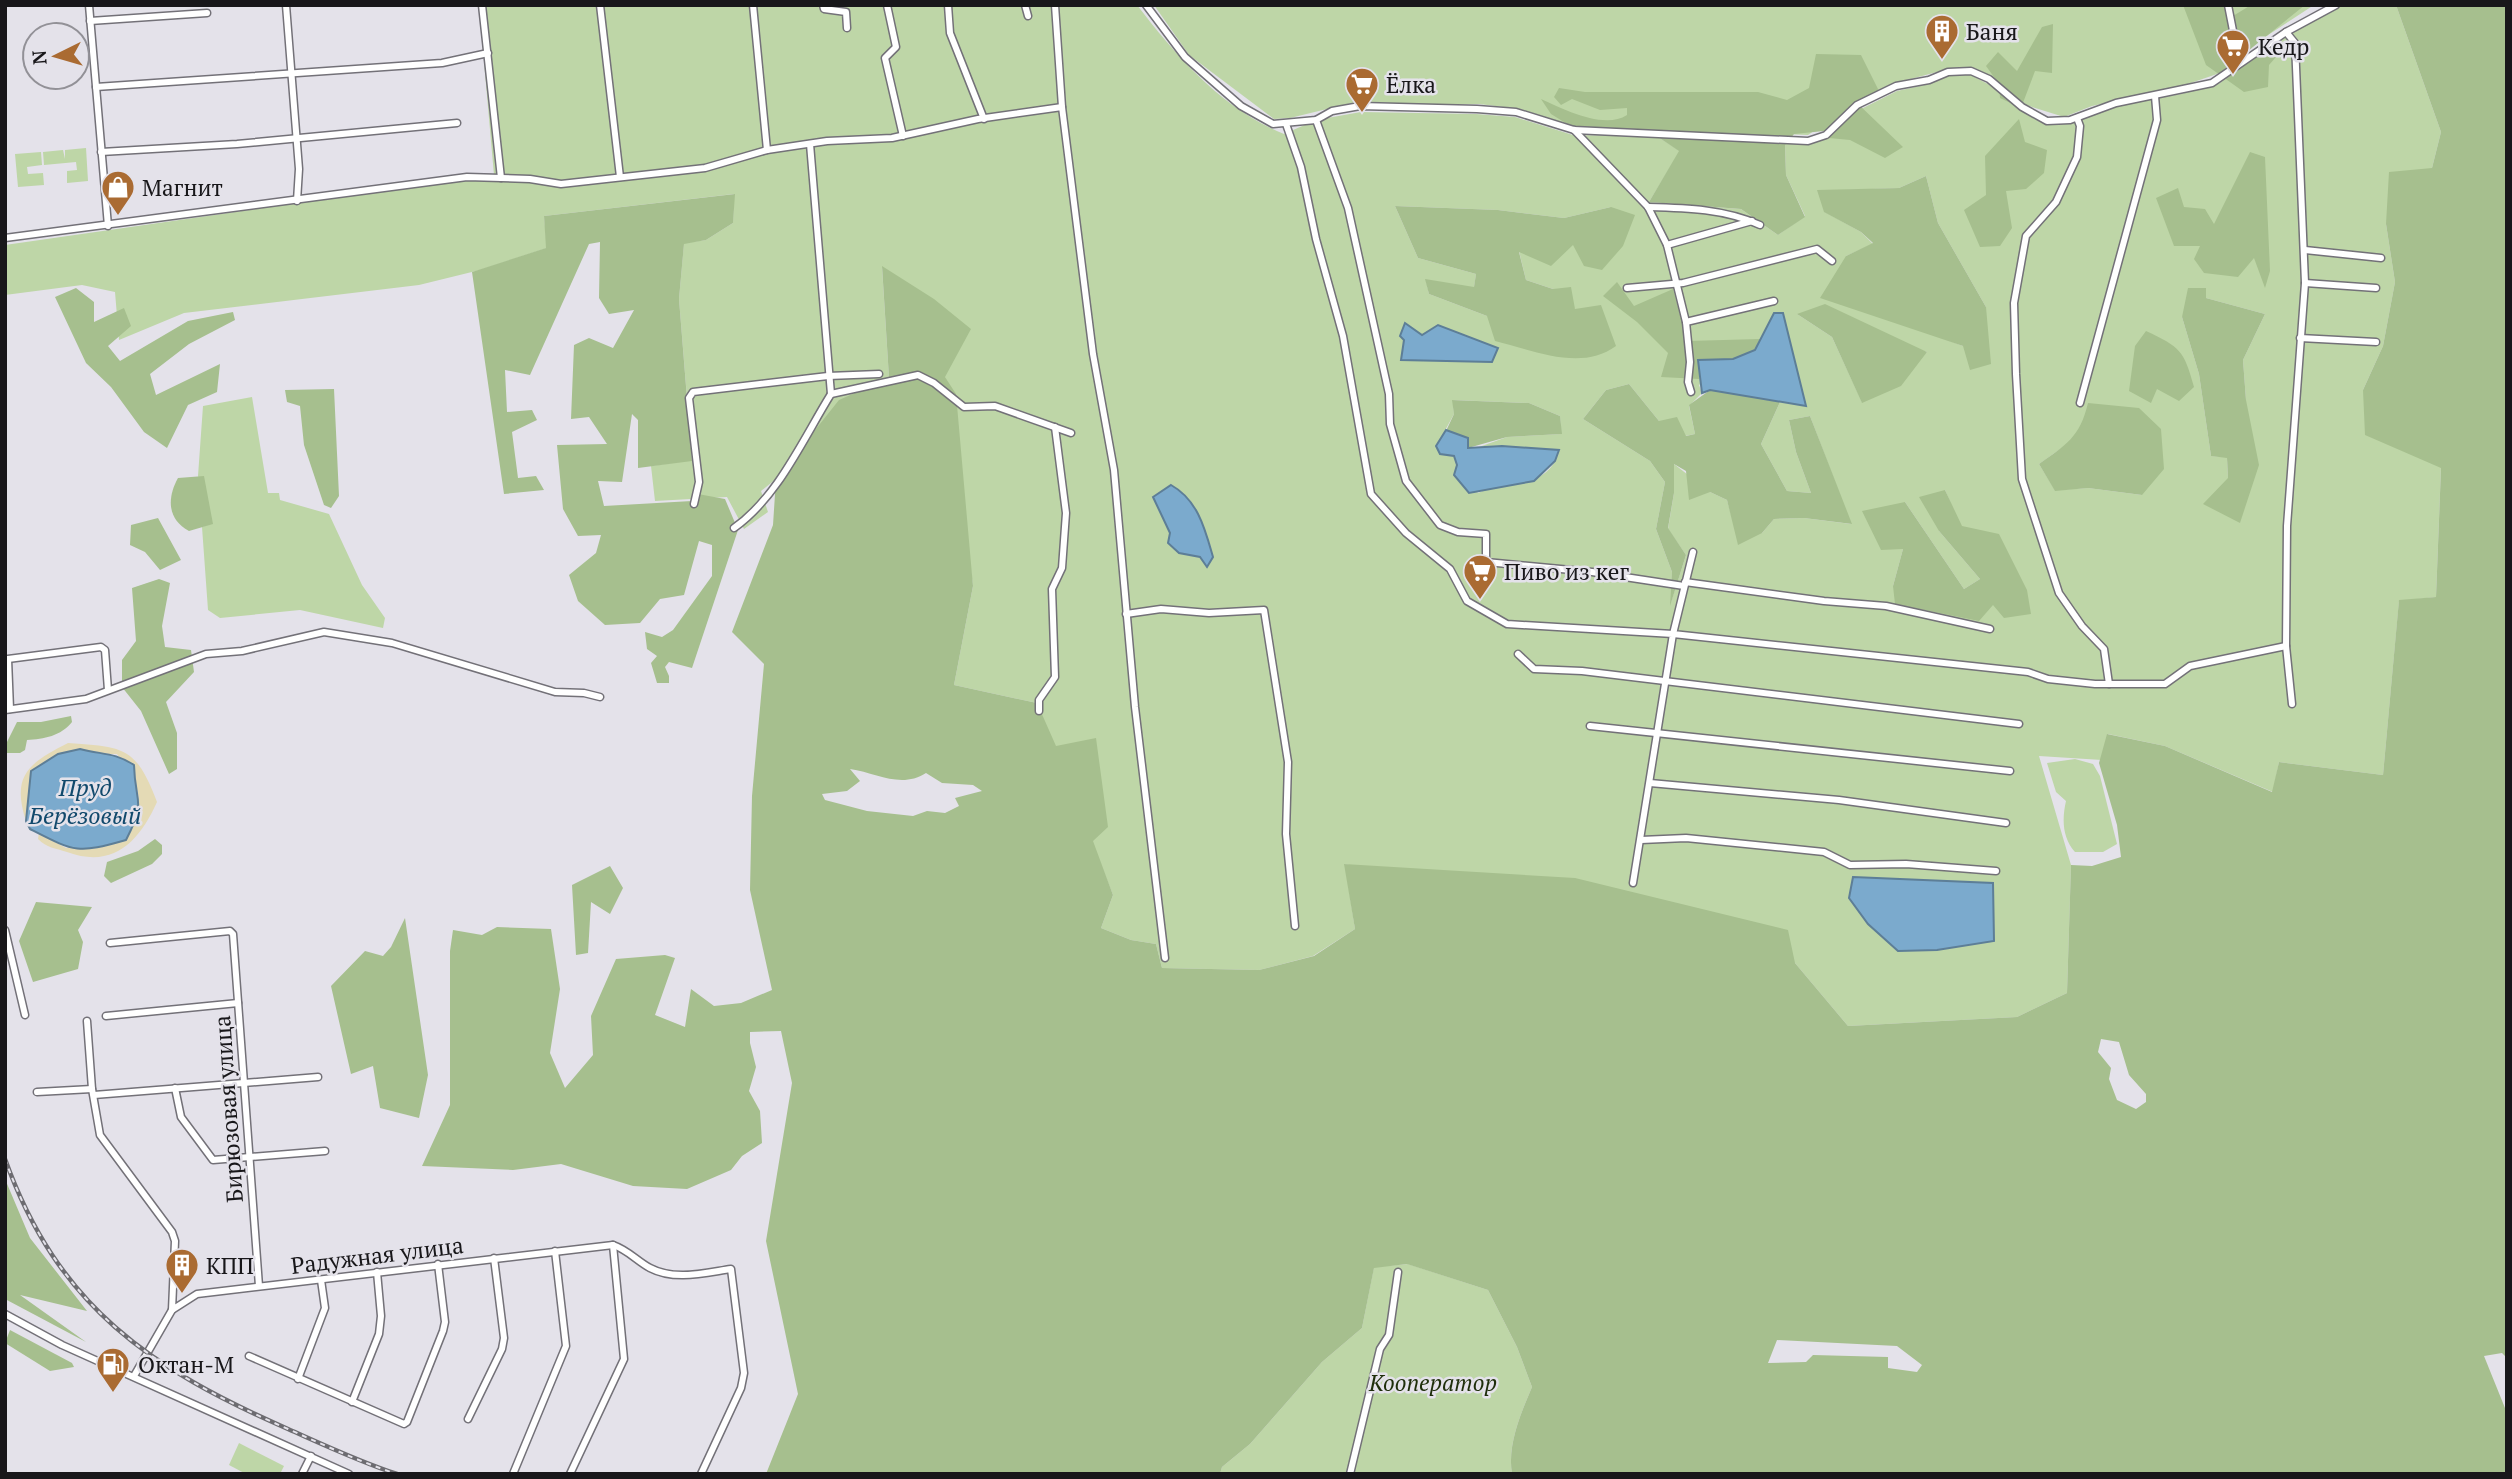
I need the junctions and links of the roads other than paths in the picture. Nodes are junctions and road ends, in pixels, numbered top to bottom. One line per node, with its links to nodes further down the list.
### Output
1 (89, 5): 18 (street)
2 (286, 5): 3 (street); 24 (street)
3 (292, 5)
4 (482, 5): 22 (street)
5 (600, 5): 39 (street)
6 (753, 5): 37 (street)
7 (823, 5): 19 (street)
8 (887, 5): 34 (street)
9 (948, 5): 29 (street)
10 (1025, 5): 17 (street)
11 (1055, 5): 27 (street)
12 (1146, 5): 32 (street)
13 (2228, 5): 23 (street)
14 (2336, 5): 15 (street)
15 (2325, 8): 21 (street)
16 (207, 13): 18 (street)
17 (1028, 16)
18 (90, 21)
19 (847, 28)
20 (91, 32): 25 (street)
21 (2286, 32): 23 (street); 48 (street)
22 (488, 53): 24 (street); 40 (street)
23 (2232, 70): 26 (street)
24 (291, 72): 25 (street); 35 (street)
25 (96, 87): 38 (street)
26 (2155, 96): 28 (street); 63 (street)
27 (1062, 107): 29 (street); 70 (street)
28 (2077, 118): 33 (street); 76 (street)
29 (984, 119): 34 (street)
30 (1316, 120): 32 (street); 33 (street); 69 (street)
31 (457, 123): 35 (street)
32 (1286, 124): 72 (street)
33 (1574, 130): 42 (street)
34 (903, 136): 36 (street)
35 (296, 137): 38 (street); 41 (street)
36 (810, 144): 37 (street); 60 (street)
37 (767, 150): 39 (street)
38 (102, 152): 45 (street)
39 (620, 177): 40 (street)
40 (501, 178): 41 (street)
41 (298, 201): 45 (street)
42 (1648, 207): 43 (street); 47 (street)
43 (1752, 221): 44 (street); 47 (street)
44 (1760, 225)
45 (108, 226): 46 (street)
46 (5, 238)
47 (1667, 245): 52 (street)
48 (2305, 250): 49 (street); 51 (street)
49 (2381, 258)
50 (1832, 261): 52 (street)
51 (2305, 283): 54 (street); 57 (street)
52 (1676, 284): 53 (street); 56 (street)
53 (1627, 288)
54 (2376, 288)
55 (1773, 301): 56 (street)
56 (1686, 322): 61 (street)
57 (2300, 338): 58 (street); 73 (street)
58 (2376, 342)
59 (879, 374): 60 (street)
60 (828, 376): 62 (street); 66 (street)
61 (1691, 392)
62 (831, 394): 64 (street); 67 (street)
63 (2080, 403)
64 (1055, 427): 65 (street); 81 (street)
65 (1070, 433)
66 (694, 504)
67 (734, 528)
68 (1692, 552): 69 (street)
69 (1685, 584): 71 (street); 72 (street)
70 (1126, 614): 91 (street); 94 (street)
71 (1990, 629)
72 (1673, 634): 75 (street); 76 (street)
73 (2286, 646): 76 (street); 79 (street)
74 (1518, 654): 75 (street)
75 (1667, 684): 82 (street); 84 (street)
76 (2109, 684)
77 (107, 690): 78 (street); 80 (street); 80 (street)
78 (600, 697)
79 (2292, 704)
80 (8, 709)
81 (1039, 711)
82 (2019, 724)
83 (1590, 726): 84 (street)
84 (1658, 734): 85 (street); 86 (street)
85 (2010, 771)
86 (1650, 783): 87 (street); 88 (street)
87 (2006, 823)
88 (1641, 840): 89 (street); 90 (street)
89 (1996, 871)
90 (1633, 883)
91 (1295, 926)
92 (5, 930): 96 (street)
93 (110, 943): 95 (street, Бирюзовая улица)
94 (1165, 958)
95 (238, 1003): 97 (street); 100 (street, Бирюзовая улица)
96 (25, 1015)
97 (106, 1016)
98 (87, 1020): 102 (street)
99 (318, 1077): 100 (street)
100 (244, 1082): 101 (street); 105 (street, Бирюзовая улица)
101 (175, 1088): 102 (street); 105 (street)
102 (93, 1092): 103 (street); 114 (street)
103 (37, 1093)
104 (325, 1152): 105 (street)
105 (250, 1158): 113 (street, Бирюзовая улица)
106 (613, 1245): 107 (street, Радужная улица); 125 (street); 126 (street)
107 (555, 1251): 108 (street, Радужная улица); 122 (street)
108 (494, 1258): 109 (street, Радужная улица); 120 (street)
109 (438, 1264): 110 (street, Радужная улица); 119 (street)
110 (377, 1272): 112 (street, Радужная улица); 119 (street)
111 (1398, 1272): 127 (street)
112 (321, 1280): 113 (street, Радужная улица); 118 (street)
113 (259, 1286): 114 (street, Радужная улица)
114 (172, 1310): 117 (street)
115 (5, 1314): 117 (street)
116 (248, 1356): 118 (street)
117 (134, 1376): 121 (street)
118 (298, 1379): 119 (street)
119 (352, 1402)
120 (468, 1419)
121 (311, 1457): 123 (street); 124 (street)
122 (512, 1472)
123 (302, 1474)
124 (349, 1474)
125 (570, 1474)
126 (701, 1474)
127 (1350, 1474)

